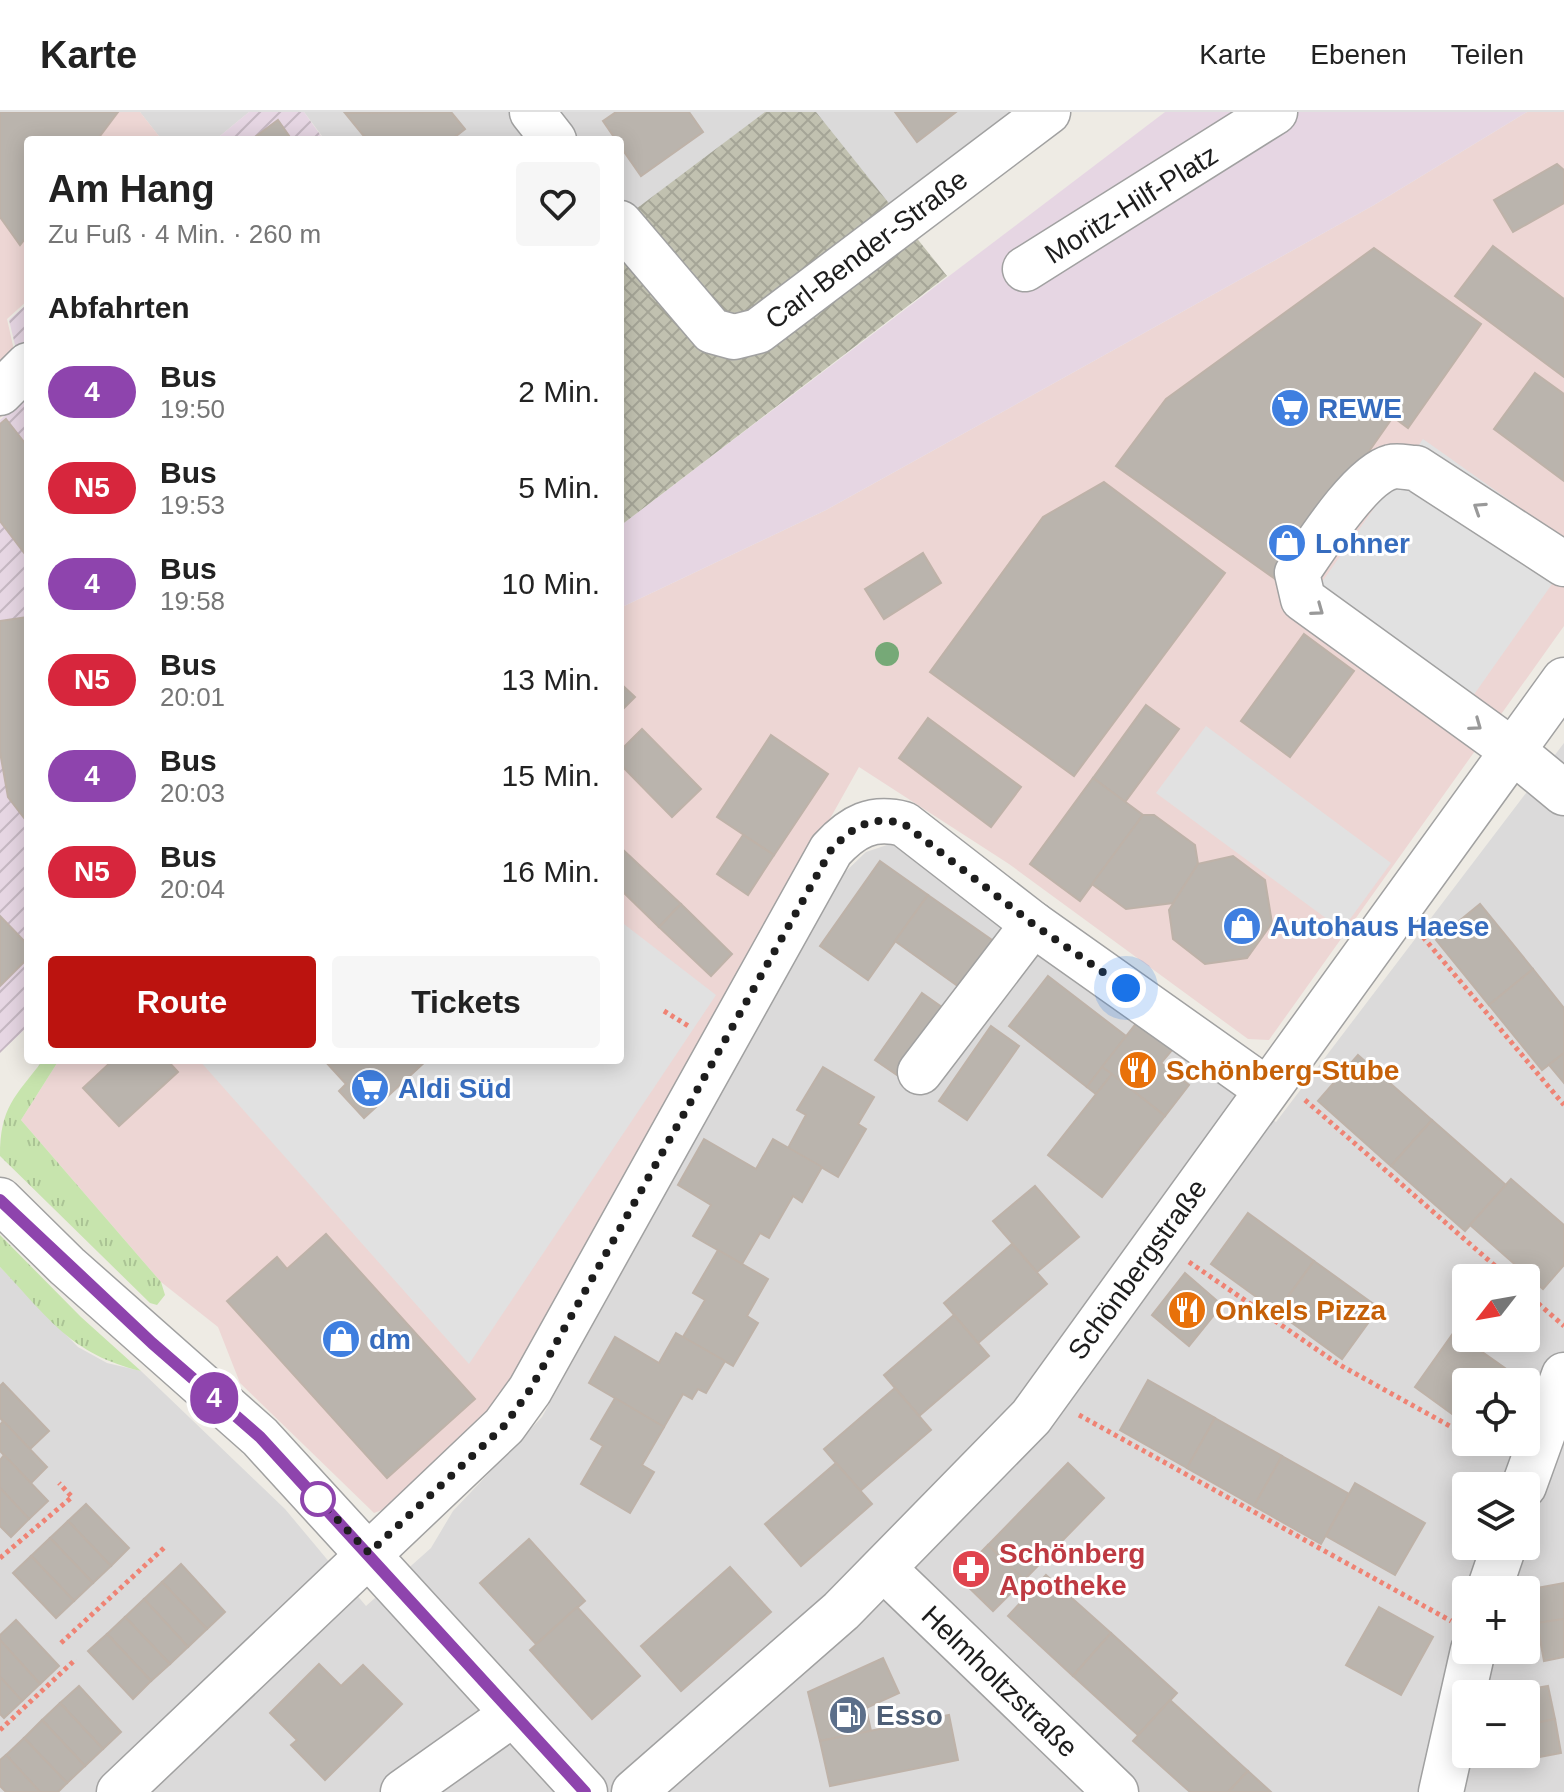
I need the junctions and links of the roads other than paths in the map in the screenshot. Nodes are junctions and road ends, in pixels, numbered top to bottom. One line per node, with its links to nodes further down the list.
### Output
1 (532, 112): 4 (street)
2 (1048, 112): 5 (street, Carl-Bender-Straße)
3 (1275, 112): 6 (street, Moritz-Hilf-Platz)
4 (551, 136)
5 (624, 228)
6 (1025, 269)
7 (24, 369): 8 (street)
8 (0, 393)
9 (1564, 564): 11 (street, one-way to 11)
10 (1564, 680): 11 (street, Schönbergstraße)
11 (1513, 751): 12 (street); 15 (street, Schönbergstraße)
12 (1564, 793)
13 (1033, 924): 14 (street); 15 (street); 19 (street)
14 (920, 1072)
15 (1272, 1082): 20 (street, Schönbergstraße)
16 (0, 1200): 19 (street)
17 (1564, 1375): 18 (street)
18 (1529, 1472)
19 (369, 1553): 22 (street); 23 (street)
20 (884, 1569): 26 (street, Schönbergstraße); 27 (street, Helmholtzstraße)
21 (1459, 1664): 28 (street)
22 (513, 1714): 24 (street); 25 (street)
23 (119, 1792)
24 (403, 1792)
25 (585, 1792)
26 (634, 1792)
27 (1116, 1792)
28 (1441, 1792)

